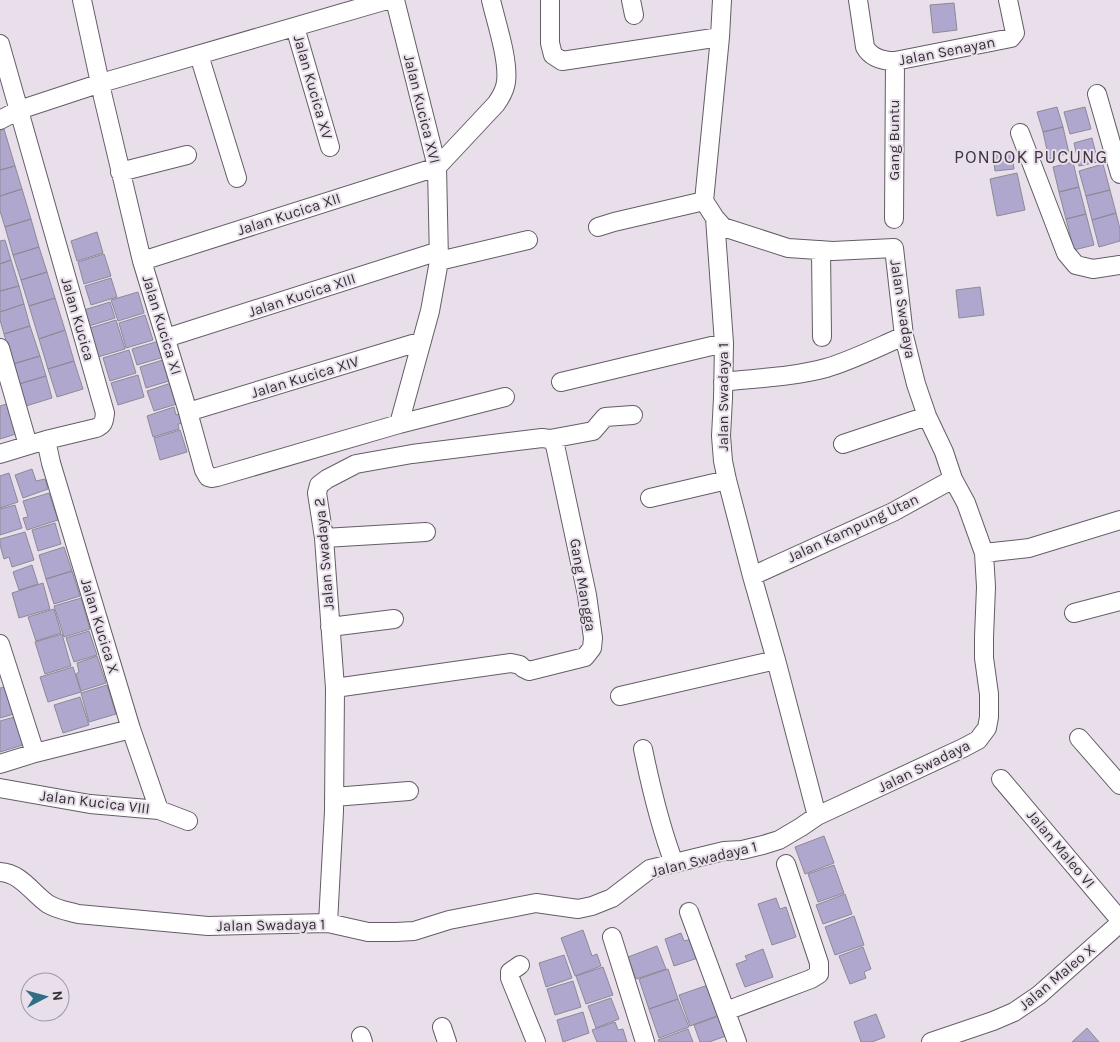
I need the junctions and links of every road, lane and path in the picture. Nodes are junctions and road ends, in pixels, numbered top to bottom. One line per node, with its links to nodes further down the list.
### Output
1 (82, 0): 14 (street, Jalan Kucica XI)
2 (387, 0): 9 (street)
3 (395, 0): 21 (street, Jalan Kucica XVI)
4 (491, 0): 21 (street)
5 (550, 0): 10 (street)
6 (722, 0): 10 (street)
7 (858, 0): 13 (street, Jalan Senayan)
8 (1008, 0): 13 (street, Jalan Senayan)
9 (295, 26): 12 (street); 19 (street, Jalan Kucica XV)
10 (720, 37): 25 (street)
11 (0, 44): 16 (street, Jalan Kucica)
12 (199, 54): 14 (street); 24 (street)
13 (895, 61): 27 (street, Gang Buntu)
14 (101, 83): 16 (street); 22 (street, Jalan Kucica XI)
15 (1097, 94): 23 (street)
16 (20, 110): 17 (street); 48 (street, Jalan Kucica)
17 (0, 120)
18 (1020, 133): 33 (street)
19 (330, 147)
20 (187, 156): 22 (street)
21 (437, 167): 31 (street, Jalan Kucica XVI); 32 (street, Jalan Kucica XII)
22 (120, 172): 32 (street, Jalan Kucica XI)
23 (1120, 174)
24 (237, 178)
25 (704, 201): 26 (street, Jalan Swadaya); 28 (street)
26 (715, 218): 30 (street, Jalan Swadaya); 38 (street, Jalan Swadaya 1)
27 (894, 219)
28 (598, 227)
29 (528, 240): 31 (street, Jalan Kucica XIII)
30 (821, 250): 34 (street, Jalan Swadaya); 35 (street)
31 (439, 256): 36 (street, Jalan Kucica XIII); 37 (street, Jalan Kucica XVI)
32 (142, 260): 36 (street, Jalan Kucica XI)
33 (1120, 265)
34 (904, 336): 41 (street); 45 (street, Jalan Swadaya)
35 (822, 337)
36 (166, 338): 43 (street, Jalan Kucica XI)
37 (422, 342): 43 (street, Jalan Kucica XIV); 46 (street, Jalan Kucica XVI)
38 (724, 342): 40 (street); 41 (street, Jalan Swadaya 1)
39 (0, 348): 50 (street)
40 (561, 382)
41 (723, 382): 53 (street, Jalan Swadaya 1)
42 (505, 397): 46 (street)
43 (188, 412): 46 (street, Jalan Kucica XI)
44 (633, 415): 47 (street, Jalan Swadaya 2)
45 (927, 416): 49 (street); 52 (street, Jalan Swadaya)
46 (399, 424)
47 (550, 439): 57 (street, Jalan Swadaya 2); 66 (street, Gang Mangga)
48 (46, 440): 50 (street, Jalan Kucica); 68 (street, Jalan Kucica X)
49 (843, 444)
50 (28, 445): 51 (street, Jalan Kucica)
51 (0, 454)
52 (954, 479): 58 (street, Jalan Swadaya); 59 (street, Jalan Kampung Utan)
53 (727, 480): 54 (street); 59 (street, Jalan Swadaya 1)
54 (650, 498)
55 (1120, 520): 58 (street)
56 (426, 532): 57 (street)
57 (324, 538): 63 (street, Jalan Swadaya 2)
58 (984, 553): 79 (street, Jalan Swadaya)
59 (752, 576): 65 (street, Jalan Swadaya 1)
60 (1120, 601): 61 (street)
61 (1074, 613)
62 (394, 618): 63 (street)
63 (330, 627): 66 (street, Jalan Swadaya 2)
64 (0, 644): 71 (street)
65 (776, 660): 67 (street); 79 (street, Jalan Swadaya 1)
66 (335, 688): 77 (street, Jalan Swadaya 2)
67 (620, 696)
68 (131, 729): 71 (street); 78 (street, Jalan Kucica X)
69 (1079, 738): 74 (street)
70 (643, 749): 81 (street)
71 (35, 753): 72 (street)
72 (0, 764)
73 (1002, 779): 85 (street, Jalan Maleo VI)
74 (1120, 784)
75 (0, 788): 78 (street, Jalan Kucica VIII)
76 (409, 791): 77 (street)
77 (334, 797): 86 (street, Jalan Swadaya 2)
78 (159, 810): 80 (street, Jalan Kucica VIII)
79 (817, 816): 81 (street, Jalan Swadaya 1)
80 (188, 821)
81 (674, 863): 86 (street, Jalan Swadaya 1)
82 (786, 864): 89 (street)
83 (0, 872): 86 (street, Jalan Swadaya 1)
84 (689, 912): 89 (street)
85 (1120, 921): 93 (street, Jalan Maleo X)
86 (328, 923)
87 (612, 937): 91 (street)
88 (520, 965): 90 (street)
89 (726, 1011): 92 (street)
90 (536, 1042)
91 (645, 1042)
92 (737, 1042)
93 (931, 1042)

